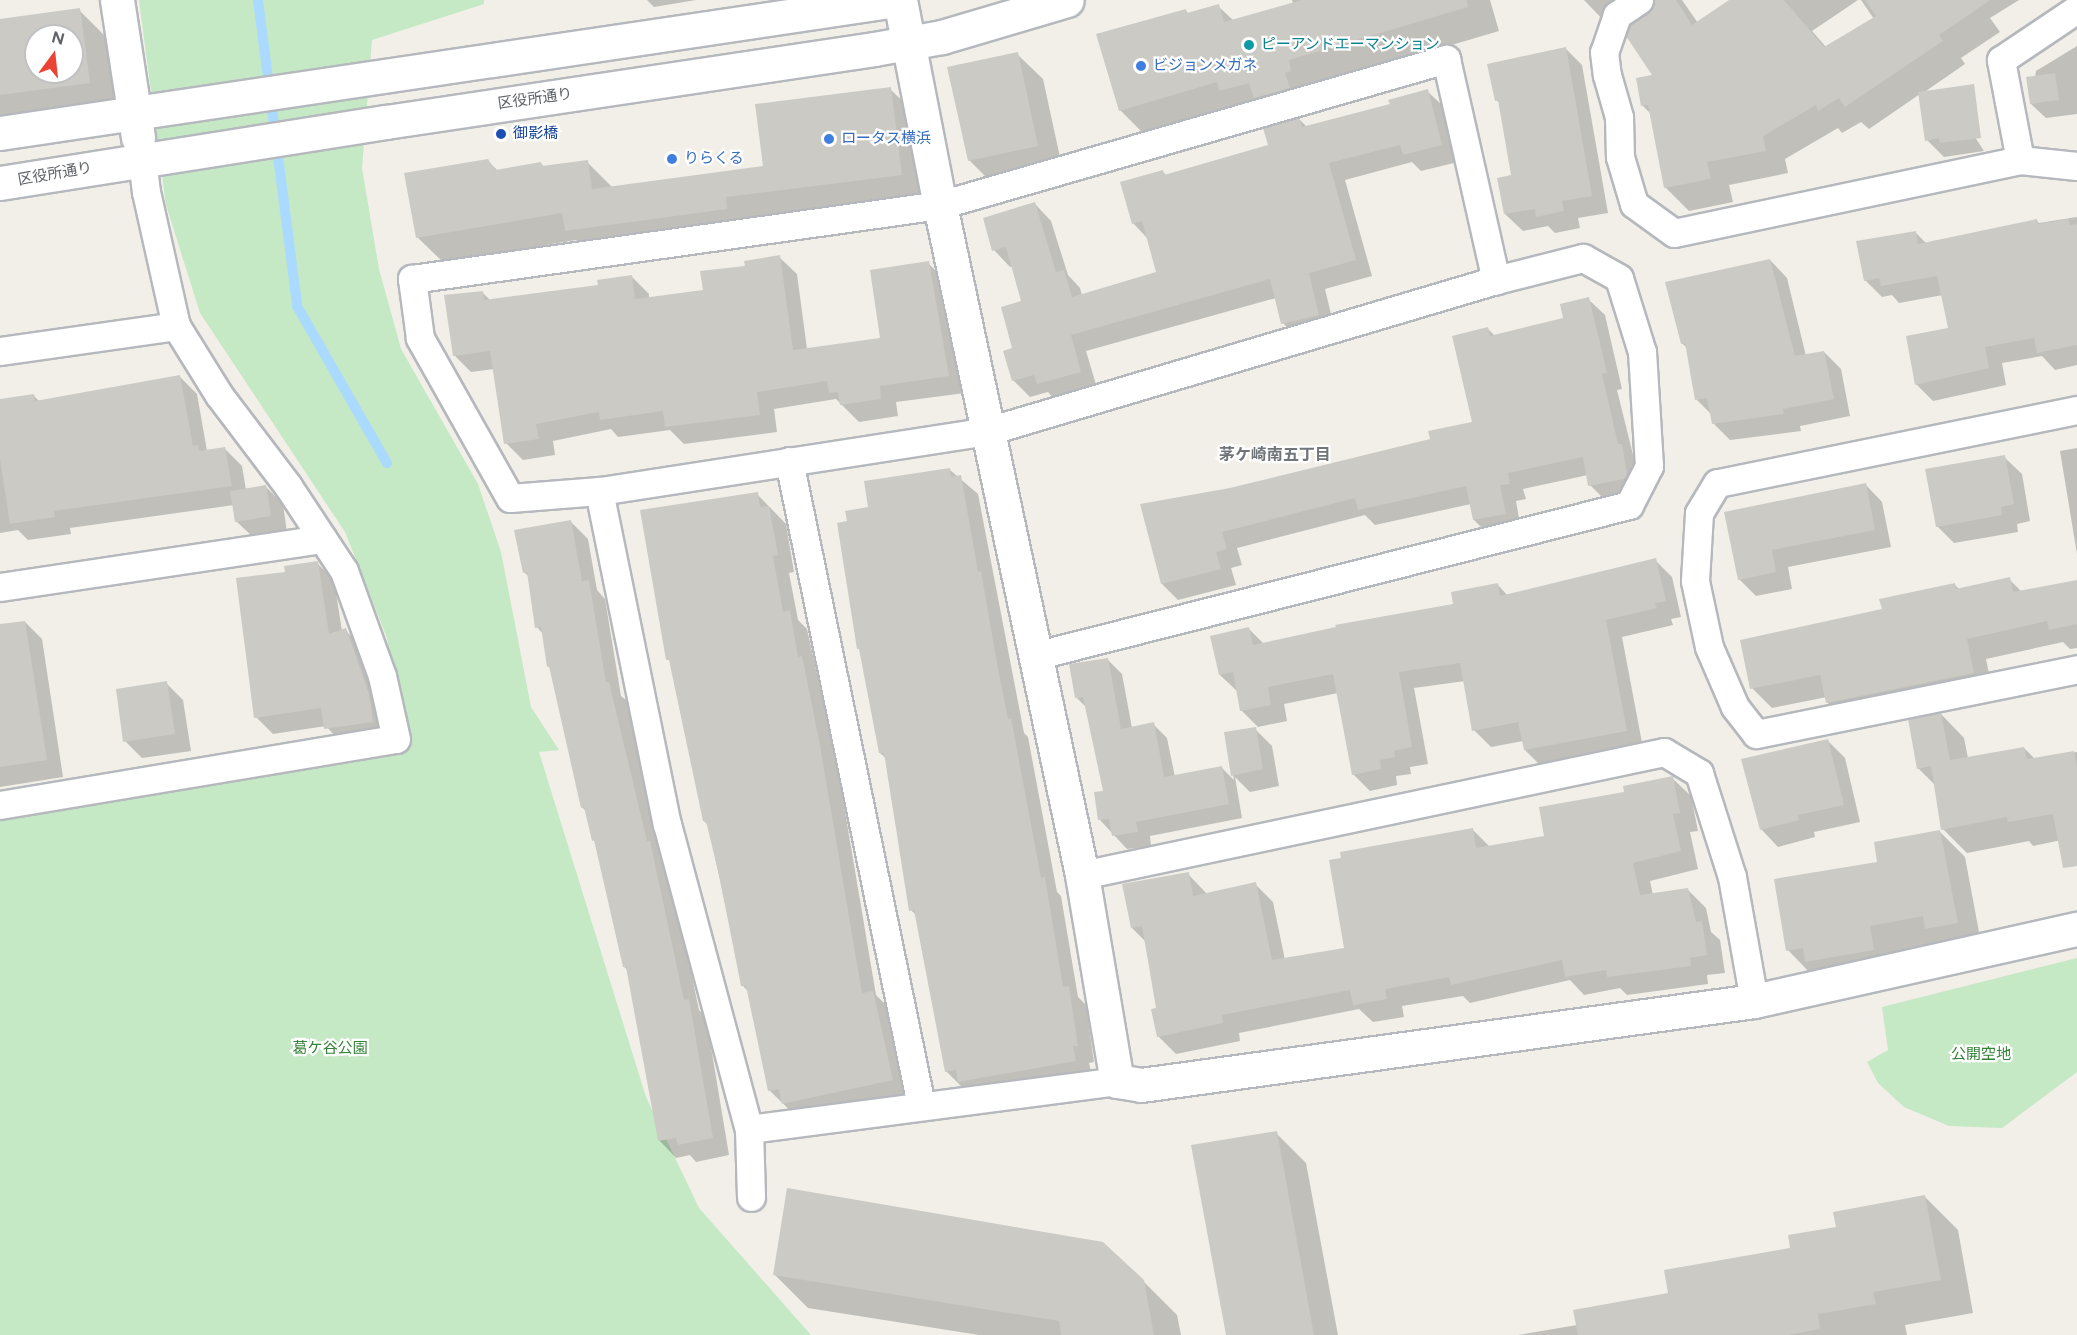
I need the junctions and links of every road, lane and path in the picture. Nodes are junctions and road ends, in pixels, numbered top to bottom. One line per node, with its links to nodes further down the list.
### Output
1 (117, 0): 7 (street)
2 (898, 0): 6 (street); 7 (street)
3 (1067, 0): 6 (street, 区役所通り)
4 (1640, 0): 12 (street)
5 (2077, 9): 12 (street)
6 (909, 43): 10 (street, 区役所通り); 15 (street)
7 (135, 115): 8 (street); 10 (street); 11 (street)
8 (50, 127): 9 (street); 11 (street)
9 (0, 134)
10 (224, 147): 11 (street, 区役所通り)
11 (142, 159): 14 (street, 区役所通り); 17 (street)
12 (2020, 160): 13 (street)
13 (2077, 166)
14 (0, 183)
15 (940, 205): 16 (street); 20 (street); 22 (street)
16 (1496, 280): 20 (street); 25 (street)
17 (176, 326): 18 (street); 23 (street)
18 (0, 351)
19 (2077, 410): 26 (street)
20 (988, 431): 21 (street); 25 (street)
21 (789, 461): 22 (street); 32 (street)
22 (599, 491): 33 (street)
23 (322, 539): 24 (street); 27 (street)
24 (0, 586)
25 (1034, 656): 28 (street)
26 (2077, 669)
27 (0, 806)
28 (1082, 875): 30 (street); 31 (street)
29 (2077, 929): 30 (street)
30 (1754, 1001): 31 (street)
31 (1117, 1081): 32 (street)
32 (921, 1105): 33 (street)
33 (749, 1129): 34 (street)
34 (751, 1197)

